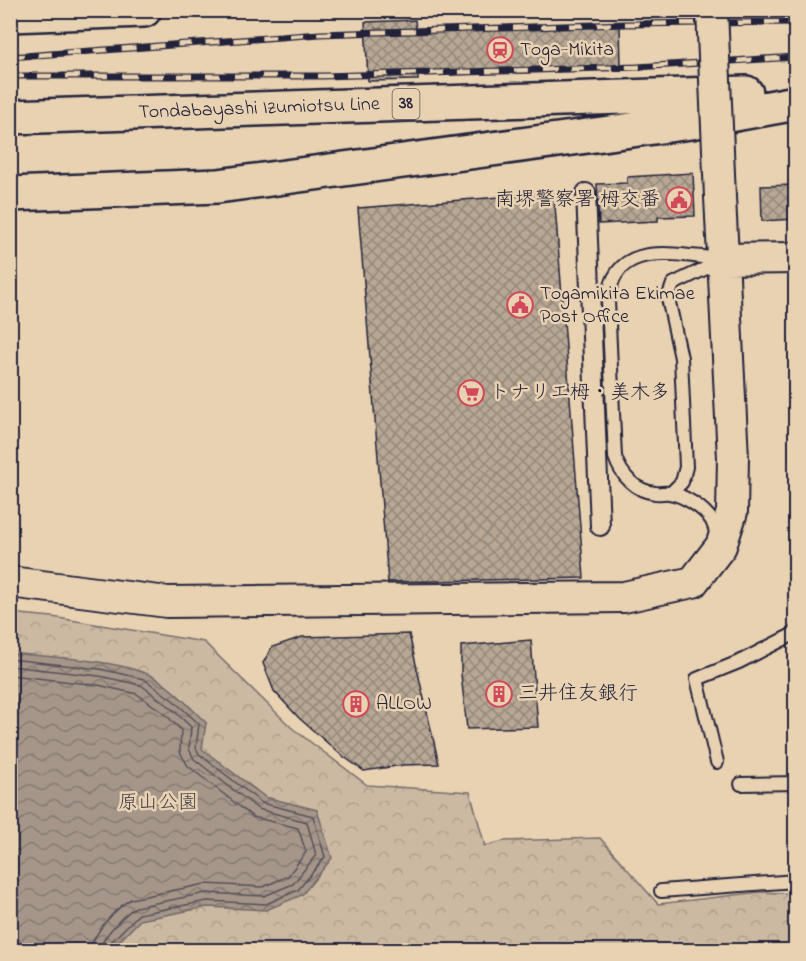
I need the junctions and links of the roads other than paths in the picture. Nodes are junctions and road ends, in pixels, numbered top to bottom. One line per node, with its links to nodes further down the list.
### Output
1 (144, 10): 3 (main road)
2 (712, 10): 10 (street, bridge)
3 (19, 15)
4 (795, 91): 6 (main road, Tondabayashi Izumiotsu Line / 38)
5 (795, 103): 7 (main road)
6 (14, 117)
7 (10, 194)
8 (586, 194): 12 (street)
9 (795, 258): 10 (street)
10 (724, 259): 11 (lane); 11 (lane); 13 (street)
11 (671, 493): 13 (lane)
12 (600, 526)
13 (721, 546): 14 (street)
14 (10, 582)
15 (795, 631): 16 (lane)
16 (717, 762)
17 (795, 783): 18 (lane)
18 (741, 784)
19 (795, 881): 20 (lane)
20 (661, 891)

